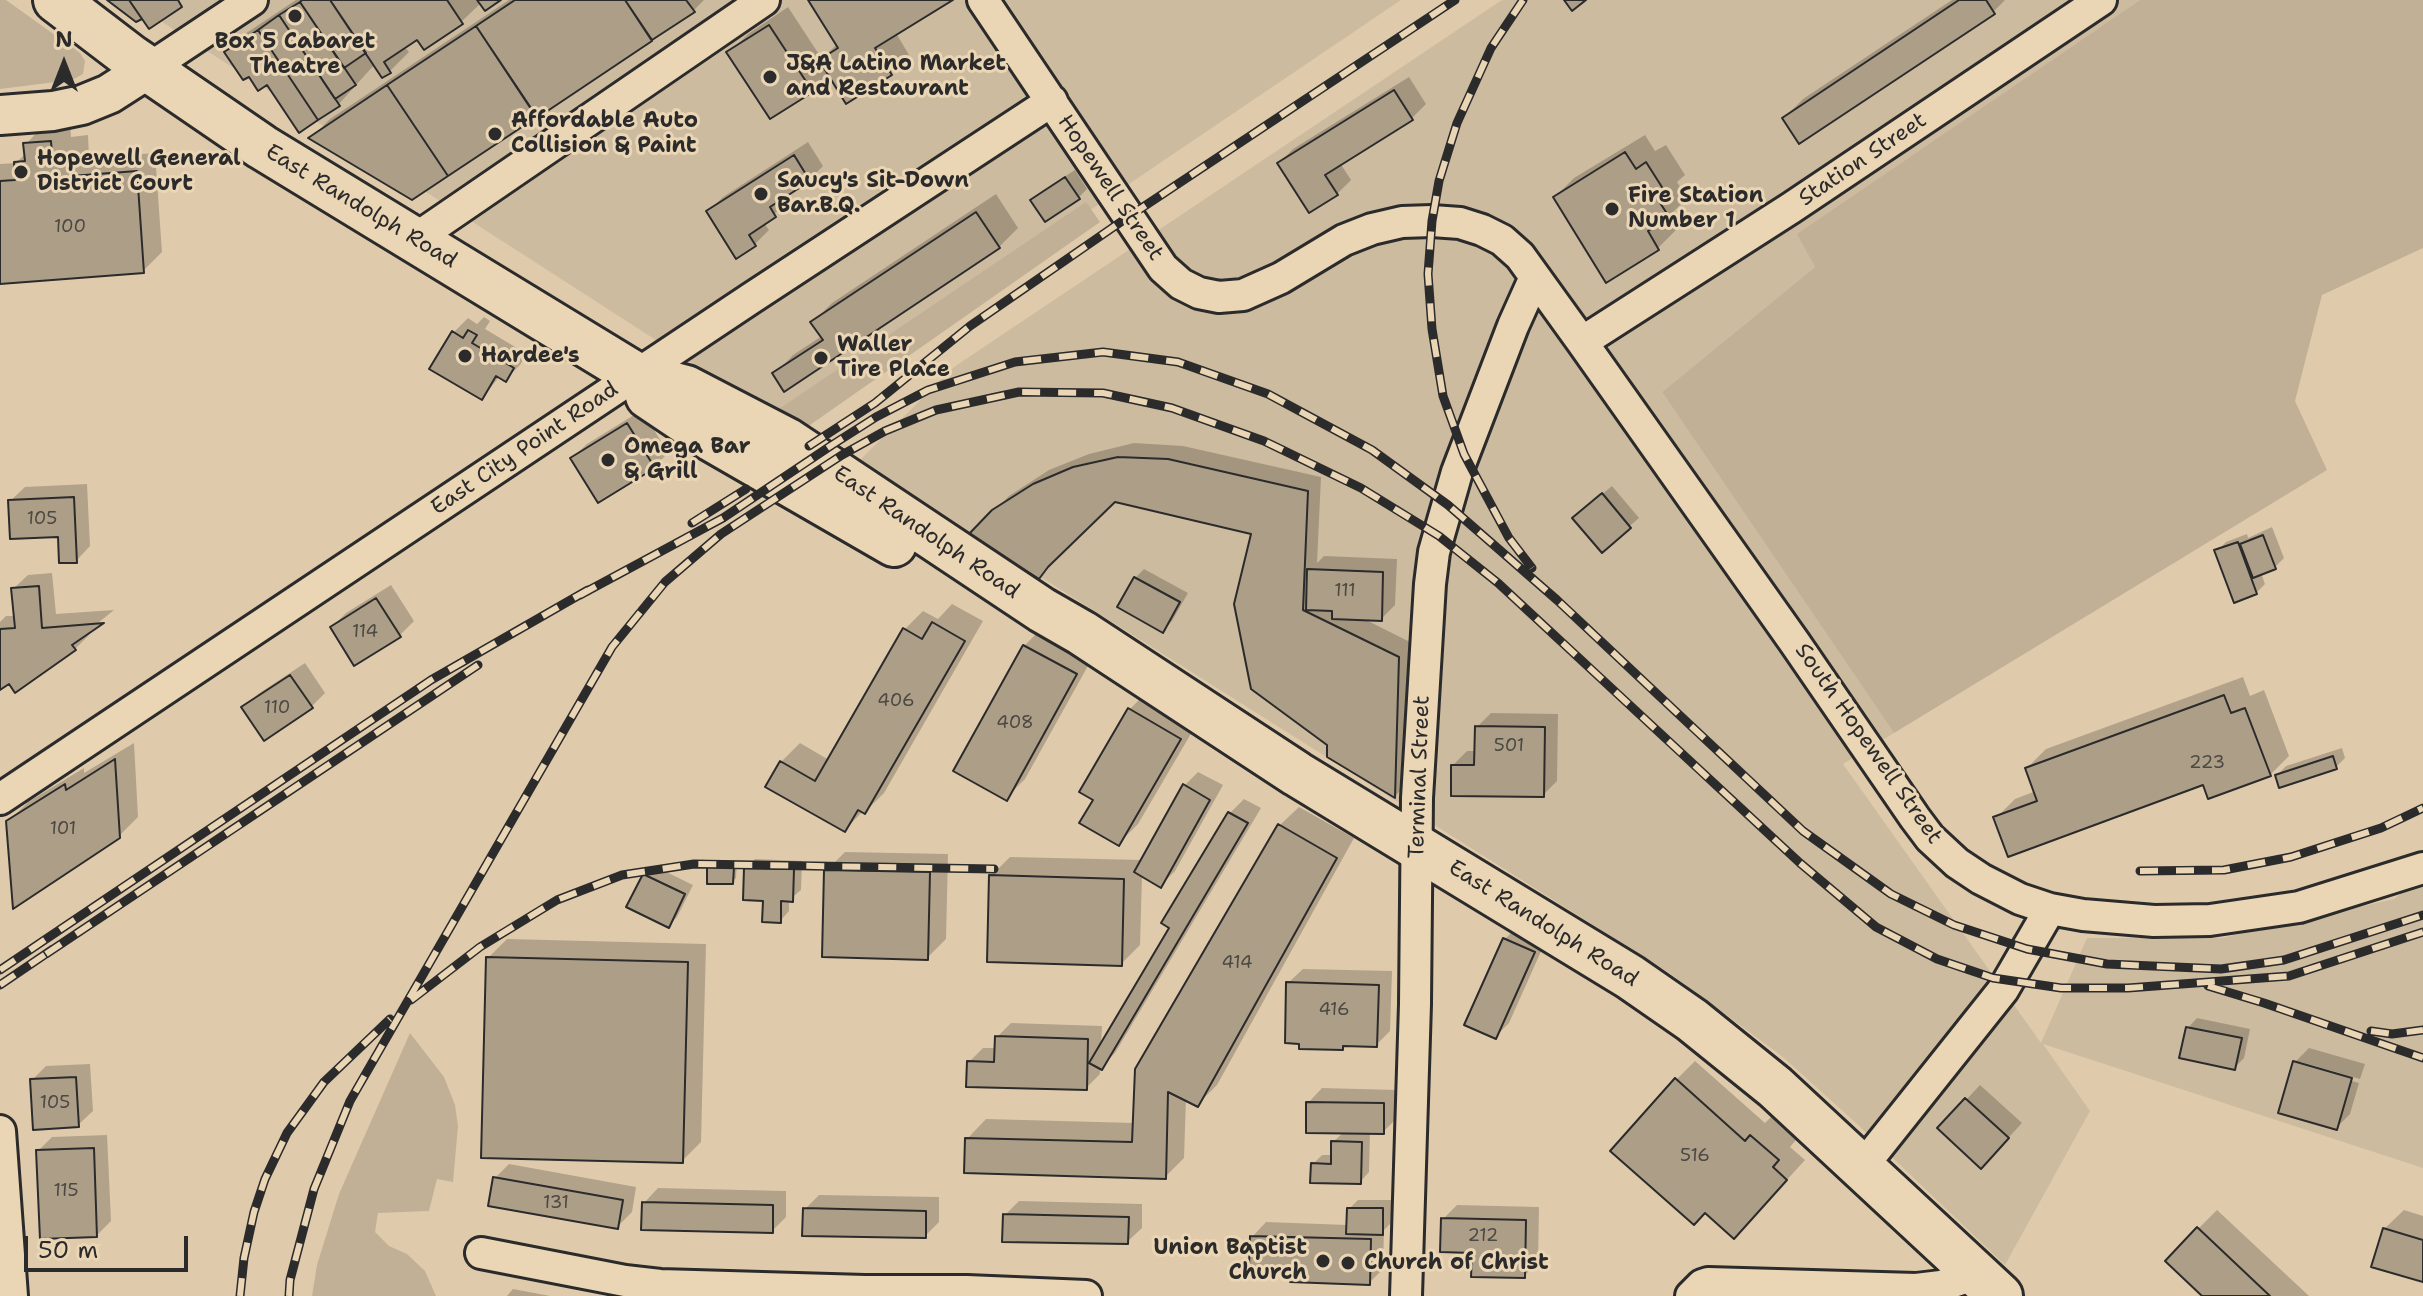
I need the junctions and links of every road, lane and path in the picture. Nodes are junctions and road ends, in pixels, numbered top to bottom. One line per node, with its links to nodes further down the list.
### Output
1 (56, 0): 6 (highway, East Randolph Road)
2 (252, 0): 6 (street)
3 (764, 0): 9 (street)
4 (983, 0): 7 (street, Hopewell Street)
5 (2101, 0): 11 (street, Station Street)
6 (148, 69): 8 (main road); 9 (highway, East Randolph Road)
7 (1052, 101): 10 (street, Hopewell Street); 12 (street, East City Point Road)
8 (0, 115)
9 (415, 239): 12 (highway, East Randolph Road)
10 (1535, 277): 11 (street, South Hopewell Street); 14 (street, Terminal Street)
11 (1582, 342): 16 (street, South Hopewell Street)
12 (636, 375): 13 (street, East City Point Road); 14 (highway, East Randolph Road)
13 (0, 799)
14 (1417, 847): 18 (highway, East Randolph Road); 23 (street, Terminal Street)
15 (2423, 868): 16 (street, South Hopewell Street)
16 (2050, 909): 18 (street)
17 (0, 1131): 21 (street)
18 (1862, 1167): 20 (highway, East Randolph Road)
19 (481, 1253): 22 (street)
20 (1989, 1285): 24 (street)
21 (12, 1296)
22 (1086, 1296)
23 (1406, 1296)
24 (1691, 1296)

